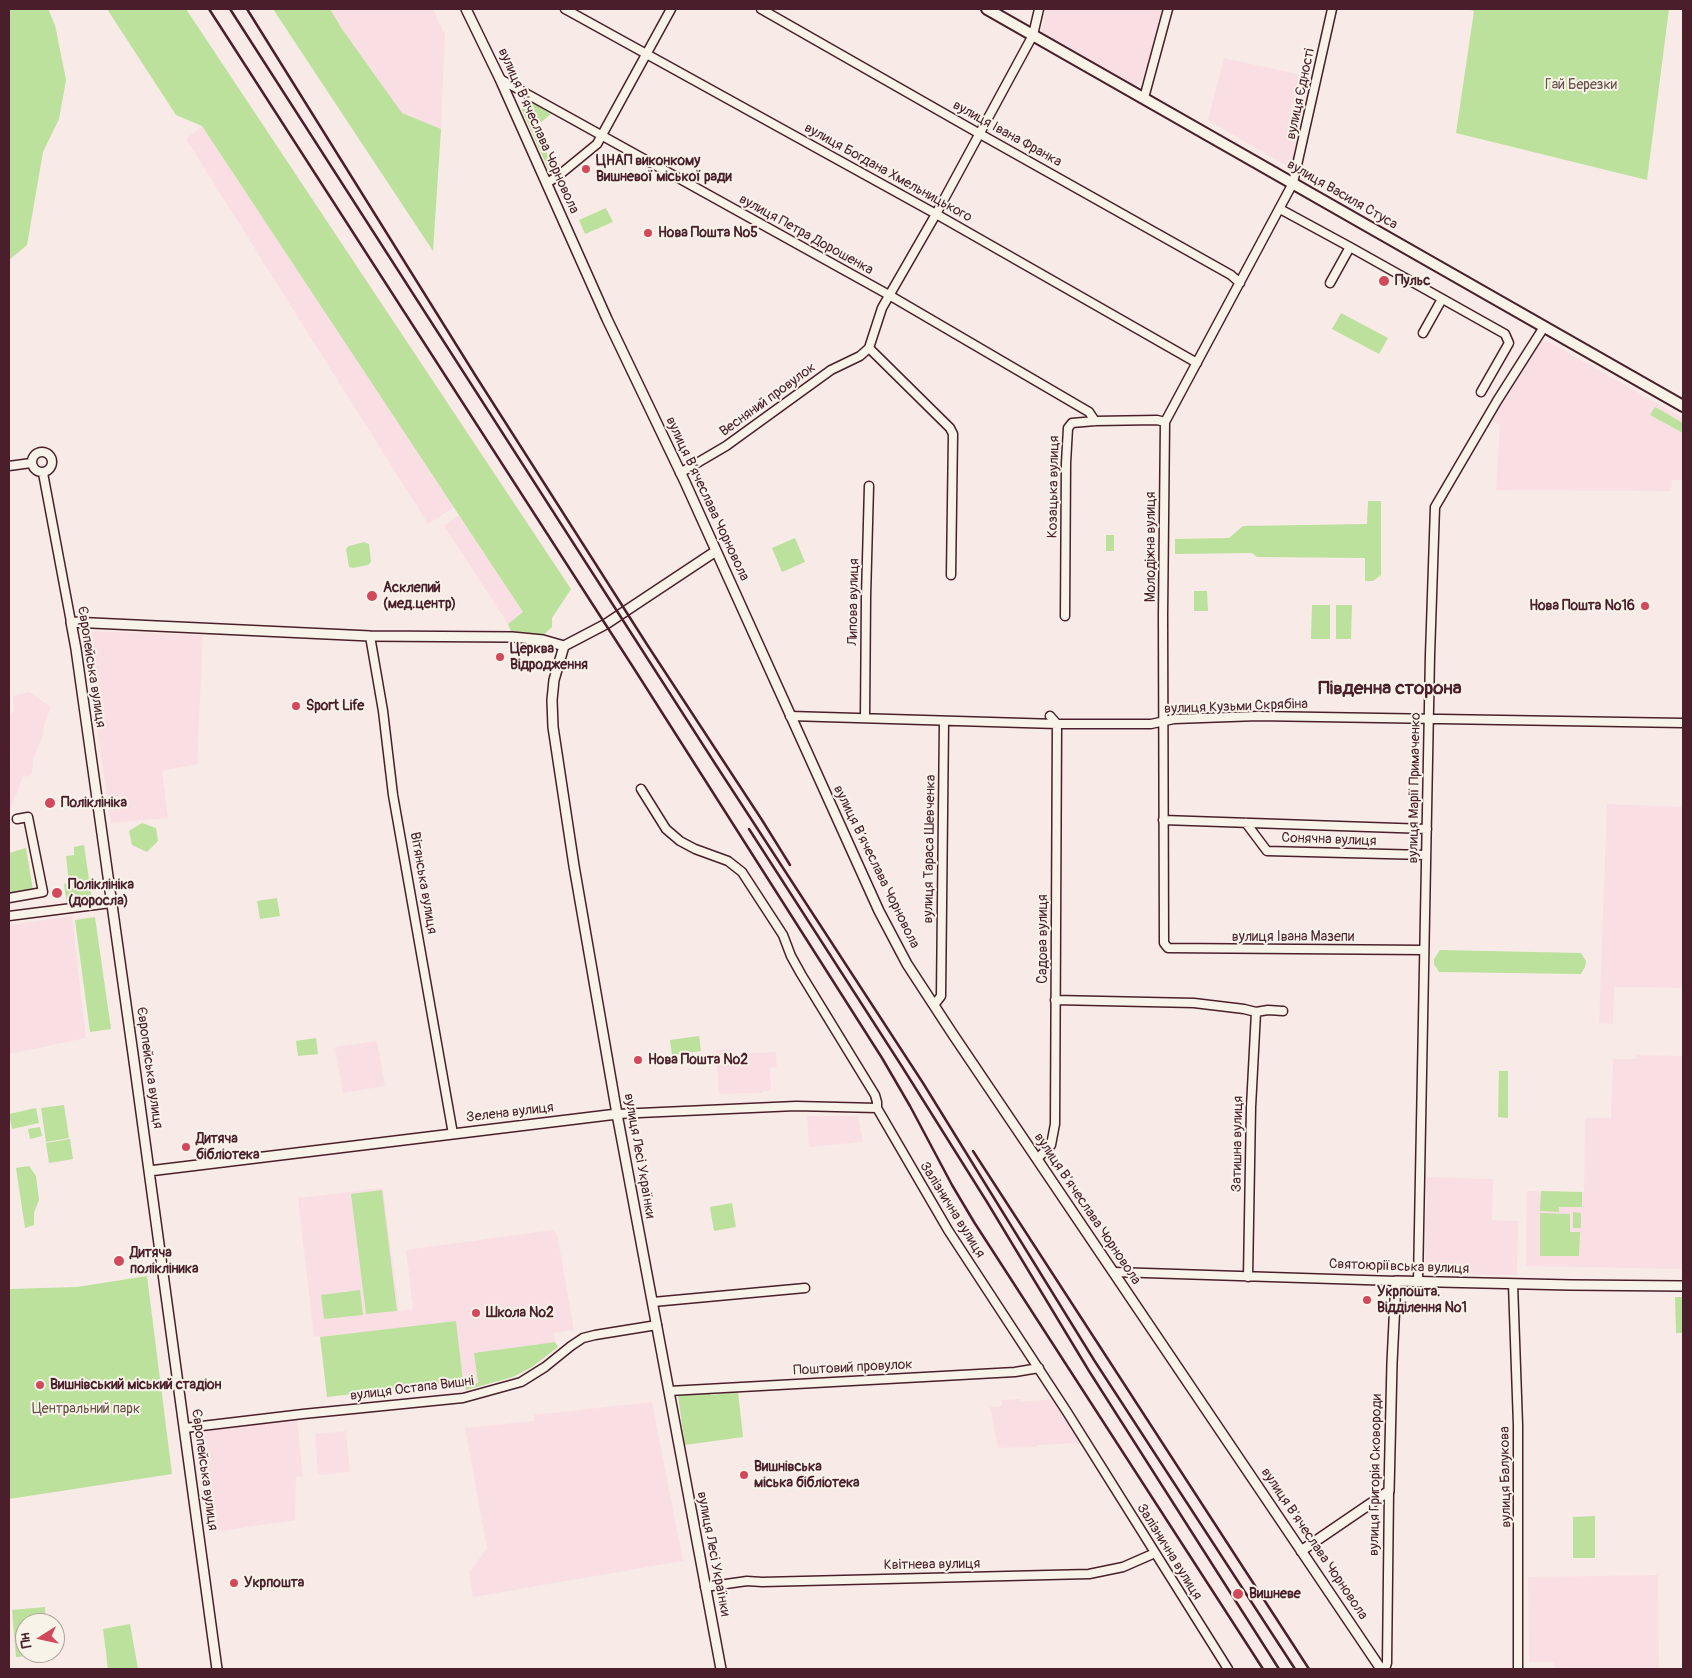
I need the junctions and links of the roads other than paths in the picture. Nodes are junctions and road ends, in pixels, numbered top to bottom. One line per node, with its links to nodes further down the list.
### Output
1 (466, 9): 11 (street, вулиця Вʼячеслава Чорновола)
2 (565, 9): 10 (street, вулиця Богдана Хмельницького)
3 (671, 9): 10 (street)
4 (761, 9): 13 (street, вулиця Івана Франка)
5 (988, 9): 9 (main road, вулиця Василя Стуса)
6 (1039, 9): 9 (street)
7 (1168, 9): 12 (street)
8 (1332, 9): 16 (street, вулиця Єдності)
9 (1033, 35): 12 (main road, вулиця Василя Стуса); 13 (street)
10 (647, 53): 14 (street); 18 (street, вулиця Богдана Хмельницького)
11 (500, 79): 14 (street, вулиця Петра Дорошенка); 15 (street, вулиця Вʼячеслава Чорновола)
12 (1144, 98): 16 (main road, вулиця Василя Стуса)
13 (980, 134): 18 (street); 20 (street, вулиця Івана Франка)
14 (602, 136): 15 (street); 22 (street, вулиця Петра Дорошенка)
15 (547, 183): 35 (street, вулиця Вʼячеслава Чорновола)
16 (1293, 183): 17 (street, Молодіжна вулиця); 24 (main road, вулиця Василя Стуса)
17 (1280, 209): 19 (street); 20 (street, Молодіжна вулиця)
18 (936, 214): 22 (street); 27 (street, вулиця Богдана Хмельницького)
19 (1350, 247): 21 (street); 23 (street)
20 (1240, 283): 27 (street, Молодіжна вулиця)
21 (1330, 283)
22 (889, 295): 26 (street); 30 (street, вулиця Петра Дорошенка)
23 (1442, 299): 25 (street); 28 (street)
24 (1544, 326): 29 (main road, вулиця Василя Стуса); 46 (street, вулиця Марії Примаченко)
25 (1422, 333)
26 (869, 348): 35 (street, Весняний провулок); 38 (street)
27 (1197, 363): 31 (street, Молодіжна вулиця)
28 (1481, 392)
29 (1683, 406)
30 (1095, 421): 31 (street, Козацька вулиця); 39 (street, Козацька вулиця)
31 (1165, 422): 48 (street, Молодіжна вулиця)
32 (31, 463): 33 (street); 34 (street); 34 (street, Європейська вулиця)
33 (9, 466)
34 (43, 473): 40 (street, Європейська вулиця)
35 (680, 473): 37 (street, вулиця Вʼячеслава Чорновола)
36 (869, 486): 45 (street, Липова вулиця)
37 (716, 551): 42 (street); 43 (street, вулиця Вʼячеслава Чорновола)
38 (951, 575)
39 (1065, 616)
40 (71, 622): 41 (street); 58 (street, Європейська вулиця)
41 (370, 636): 42 (street); 68 (street, Вітянська вулиця)
42 (564, 646): 67 (street, вулиця Лесі Українки)
43 (790, 716): 45 (street, вулиця Кузьми Скрябіна); 63 (street, вулиця Вʼячеслава Чорновола)
44 (1050, 716): 50 (street)
45 (865, 718): 47 (street, вулиця Кузьми Скрябіна)
46 (1429, 718): 48 (street, вулиця Кузьми Скрябіна); 49 (street, вулиця Кузьми Скрябіна); 55 (street, вулиця Марії Примаченко)
47 (944, 721): 50 (street, вулиця Кузьми Скрябіна); 63 (street, вулиця Тараса Шевченка)
48 (1163, 721): 50 (street, вулиця Кузьми Скрябіна); 53 (street, Молодіжна вулиця)
49 (1683, 723)
50 (1057, 724): 62 (street, Садова вулиця)
51 (641, 789): 66 (street, Залізнична вулиця)
52 (18, 819): 57 (street)
53 (1163, 820): 54 (street, Сонячна вулиця); 60 (street, Молодіжна вулиця)
54 (1246, 823): 55 (street, Сонячна вулиця); 56 (street, Сонячна вулиця)
55 (1427, 829): 56 (street, вулиця Марії Примаченко)
56 (1426, 855): 61 (street, вулиця Марії Примаченко)
57 (9, 898)
58 (111, 903): 59 (street); 70 (street, Європейська вулиця)
59 (9, 916)
60 (1164, 943): 61 (street, вулиця Івана Мазепи)
61 (1424, 950): 74 (street, вулиця Марії Примаченко)
62 (1055, 1000): 65 (street); 69 (street, Садова вулиця)
63 (934, 1005): 69 (street, вулиця Вʼячеслава Чорновола)
64 (1283, 1011): 65 (street)
65 (1256, 1012): 72 (street, Затишна вулиця)
66 (876, 1108): 67 (street, Зелена вулиця); 80 (street, Залізнична вулиця)
67 (617, 1114): 68 (street, Зелена вулиця); 78 (street, вулиця Лесі Українки)
68 (453, 1134): 70 (street, Зелена вулиця)
69 (1038, 1159): 71 (street, вулиця Вʼячеслава Чорновола)
70 (149, 1171): 82 (street, Європейська вулиця)
71 (1114, 1272): 72 (street, Святоюріївська вулиця); 84 (street, вулиця Вʼячеслава Чорновола)
72 (1248, 1277): 73 (street, Святоюріївська вулиця)
73 (1396, 1281): 74 (street, Святоюріївська вулиця); 83 (street, вулиця Григорія Сковороди)
74 (1418, 1281): 75 (street, Святоюріївська вулиця)
75 (1514, 1284): 76 (street, Святоюріївська вулиця); 91 (street, вулиця Балукова)
76 (1683, 1286)
77 (805, 1288): 78 (street)
78 (652, 1302): 79 (street, вулиця Лесі Українки)
79 (657, 1325): 81 (street, вулиця Лесі Українки); 82 (street, вулиця Остапа Вишні)
80 (1039, 1368): 81 (street, Поштовий провулок); 85 (street, Залізнична вулиця)
81 (669, 1391): 86 (street, вулиця Лесі Українки)
82 (184, 1428): 87 (street, Європейська вулиця)
83 (1389, 1491): 84 (street); 90 (street, вулиця Григорія Сковороди)
84 (1301, 1551): 90 (street, вулиця Вʼячеслава Чорновола)
85 (1156, 1553): 86 (street, Квітнева вулиця); 89 (street, Залізнична вулиця)
86 (705, 1587): 88 (street, вулиця Лесі Українки)
87 (217, 1669)
88 (720, 1669)
89 (1228, 1669)
90 (1383, 1669)
91 (1518, 1669)

